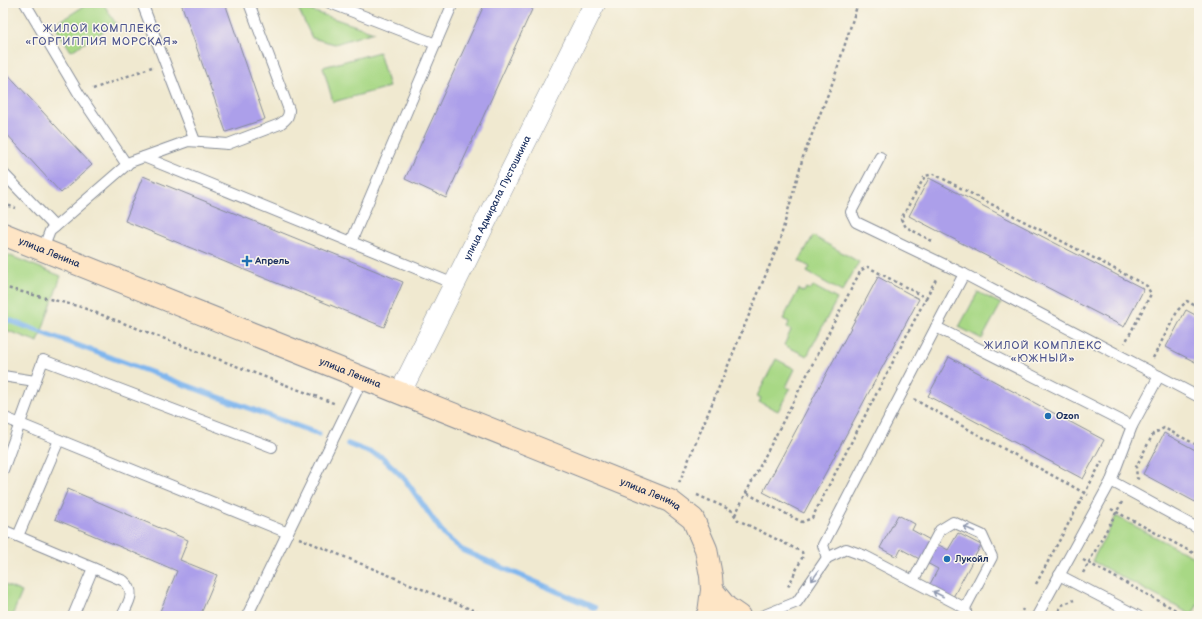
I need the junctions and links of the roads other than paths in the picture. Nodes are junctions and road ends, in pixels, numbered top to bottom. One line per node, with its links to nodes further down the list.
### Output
1 (25, 3): 11 (lane)
2 (142, 3): 8 (lane)
3 (249, 3): 8 (lane)
4 (330, 3): 7 (lane)
5 (453, 3): 7 (lane)
6 (595, 3): 18 (street, улица Адмирала Пустошкина)
7 (436, 44): 15 (lane)
8 (194, 141): 9 (lane)
9 (144, 157): 11 (lane); 15 (lane)
10 (880, 157): 17 (lane)
11 (127, 165): 13 (lane)
12 (3, 172): 13 (lane)
13 (55, 226): 16 (lane)
14 (3, 234): 16 (street, улица Ленина)
15 (351, 242): 18 (lane)
16 (43, 249): 22 (street, улица Ленина)
17 (964, 274): 19 (lane); 21 (lane)
18 (454, 284): 24 (street, улица Адмирала Пустошкина)
19 (936, 327): 28 (lane); 37 (lane)
20 (3, 376): 23 (lane)
21 (1159, 376): 25 (lane); 28 (lane)
22 (363, 378): 24 (street, улица Ленина); 35 (lane)
23 (35, 381): 27 (lane); 30 (lane)
24 (400, 393): 41 (street, улица Ленина)
25 (1199, 397)
26 (3, 417): 27 (lane)
27 (20, 424): 29 (lane); 31 (lane)
28 (1132, 426): 32 (lane)
29 (60, 440): 35 (lane); 36 (lane)
30 (272, 447)
31 (3, 470)
32 (1111, 481): 33 (lane); 39 (lane)
33 (1199, 529)
34 (3, 530): 36 (lane)
35 (288, 533): 45 (lane)
36 (18, 536): 38 (lane)
37 (827, 558): 40 (lane); 48 (lane, one-way to 48)
38 (93, 568): 43 (lane); 44 (lane)
39 (1059, 575): 49 (lane); 50 (lane)
40 (913, 581): 42 (lane, one-way to 40); 42 (lane, one-way to 40)
41 (712, 590): 46 (street); 47 (street)
42 (966, 612)
43 (73, 616)
44 (122, 616)
45 (248, 616)
46 (707, 616)
47 (739, 616)
48 (762, 616)
49 (1037, 616)
50 (1138, 616)

